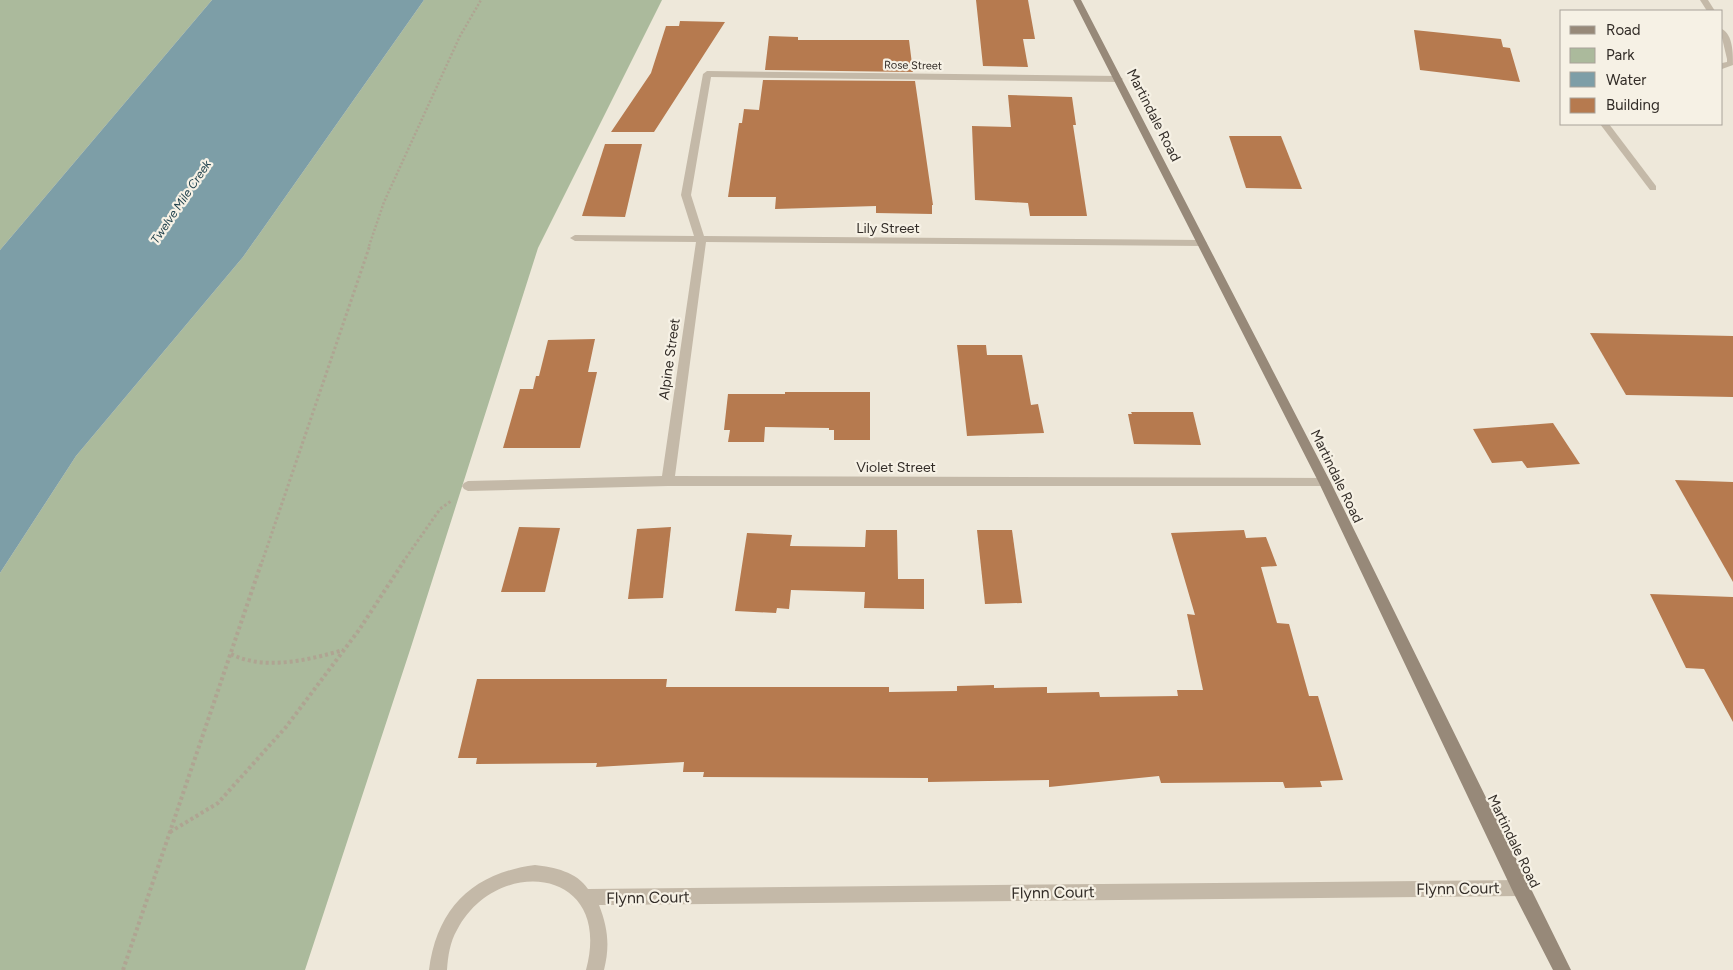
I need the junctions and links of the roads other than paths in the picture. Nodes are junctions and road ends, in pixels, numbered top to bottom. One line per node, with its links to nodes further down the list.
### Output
1 (1077, 0): 4 (main road, Martindale Road)
2 (1723, 33): 3 (street)
3 (1723, 66)
4 (1119, 79): 8 (street, Rose Street); 9 (main road, Martindale Road)
5 (1605, 125): 6 (street)
6 (1653, 188)
7 (574, 238): 8 (street, Lily Street)
8 (701, 241): 9 (street, Lily Street); 10 (street, Alpine Street)
9 (1202, 243): 11 (main road, Martindale Road)
10 (668, 481): 11 (street, Violet Street); 12 (street, Violet Street)
11 (1325, 483): 13 (main road, Martindale Road)
12 (468, 486)
13 (1520, 888): 14 (street, Flynn Court); 17 (main road, Martindale Road)
14 (586, 897): 15 (street, Flynn Court); 16 (street, Flynn Court)
15 (438, 970)
16 (595, 970)
17 (1562, 970)

